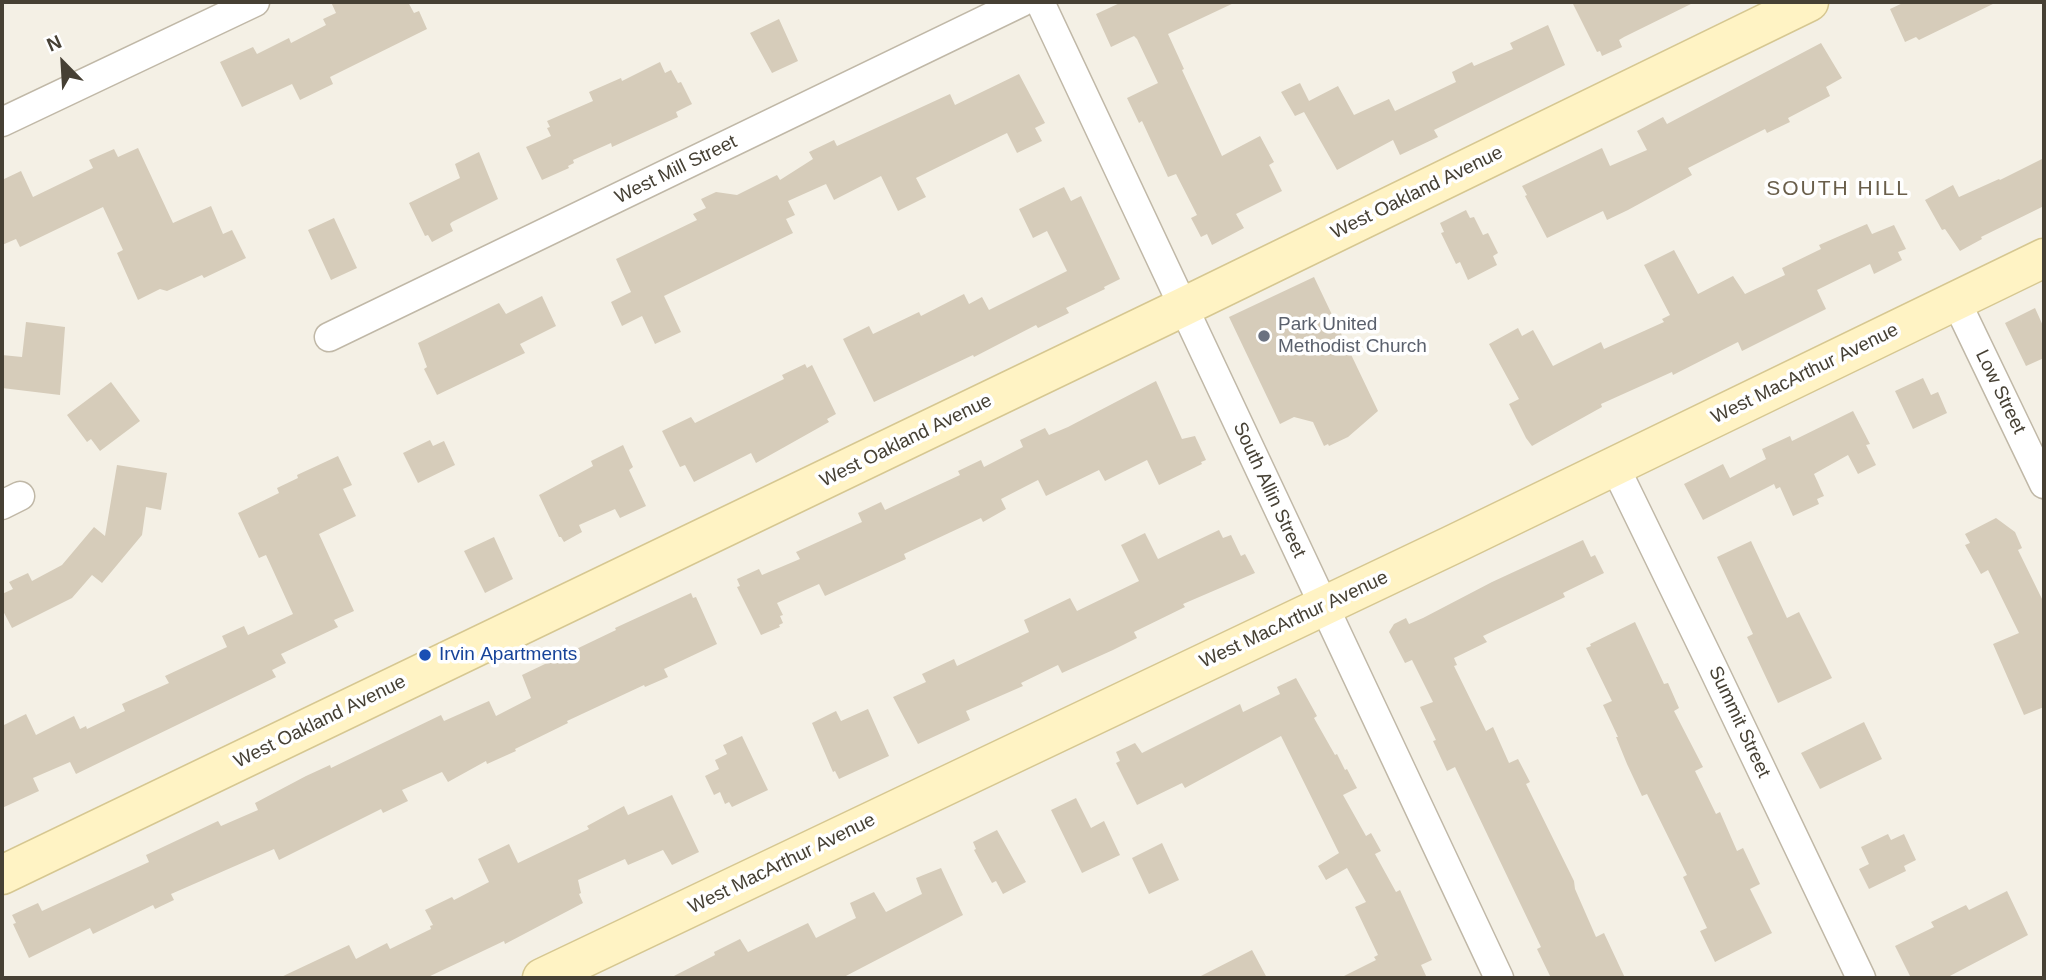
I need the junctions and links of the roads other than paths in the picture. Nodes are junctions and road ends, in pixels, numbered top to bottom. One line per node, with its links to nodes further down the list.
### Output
1 (255, 2): 5 (street)
2 (1022, 2): 9 (street, West Mill Street)
3 (1040, 2): 8 (street, South Allin Street)
4 (1809, 2): 8 (main road, West Oakland Avenue)
5 (2, 121)
6 (2044, 258): 7 (main road, West MacArthur Avenue)
7 (1956, 301): 10 (main road, West MacArthur Avenue); 11 (street, Low Street)
8 (1183, 307): 12 (street, South Allin Street); 13 (main road, West Oakland Avenue)
9 (329, 337)
10 (1615, 467): 12 (main road, West MacArthur Avenue); 16 (street, Summit Street)
11 (2044, 484)
12 (1324, 606): 14 (main road, West MacArthur Avenue); 15 (street, South Allin Street)
13 (2, 875)
14 (542, 978)
15 (1499, 978)
16 (1861, 978)

